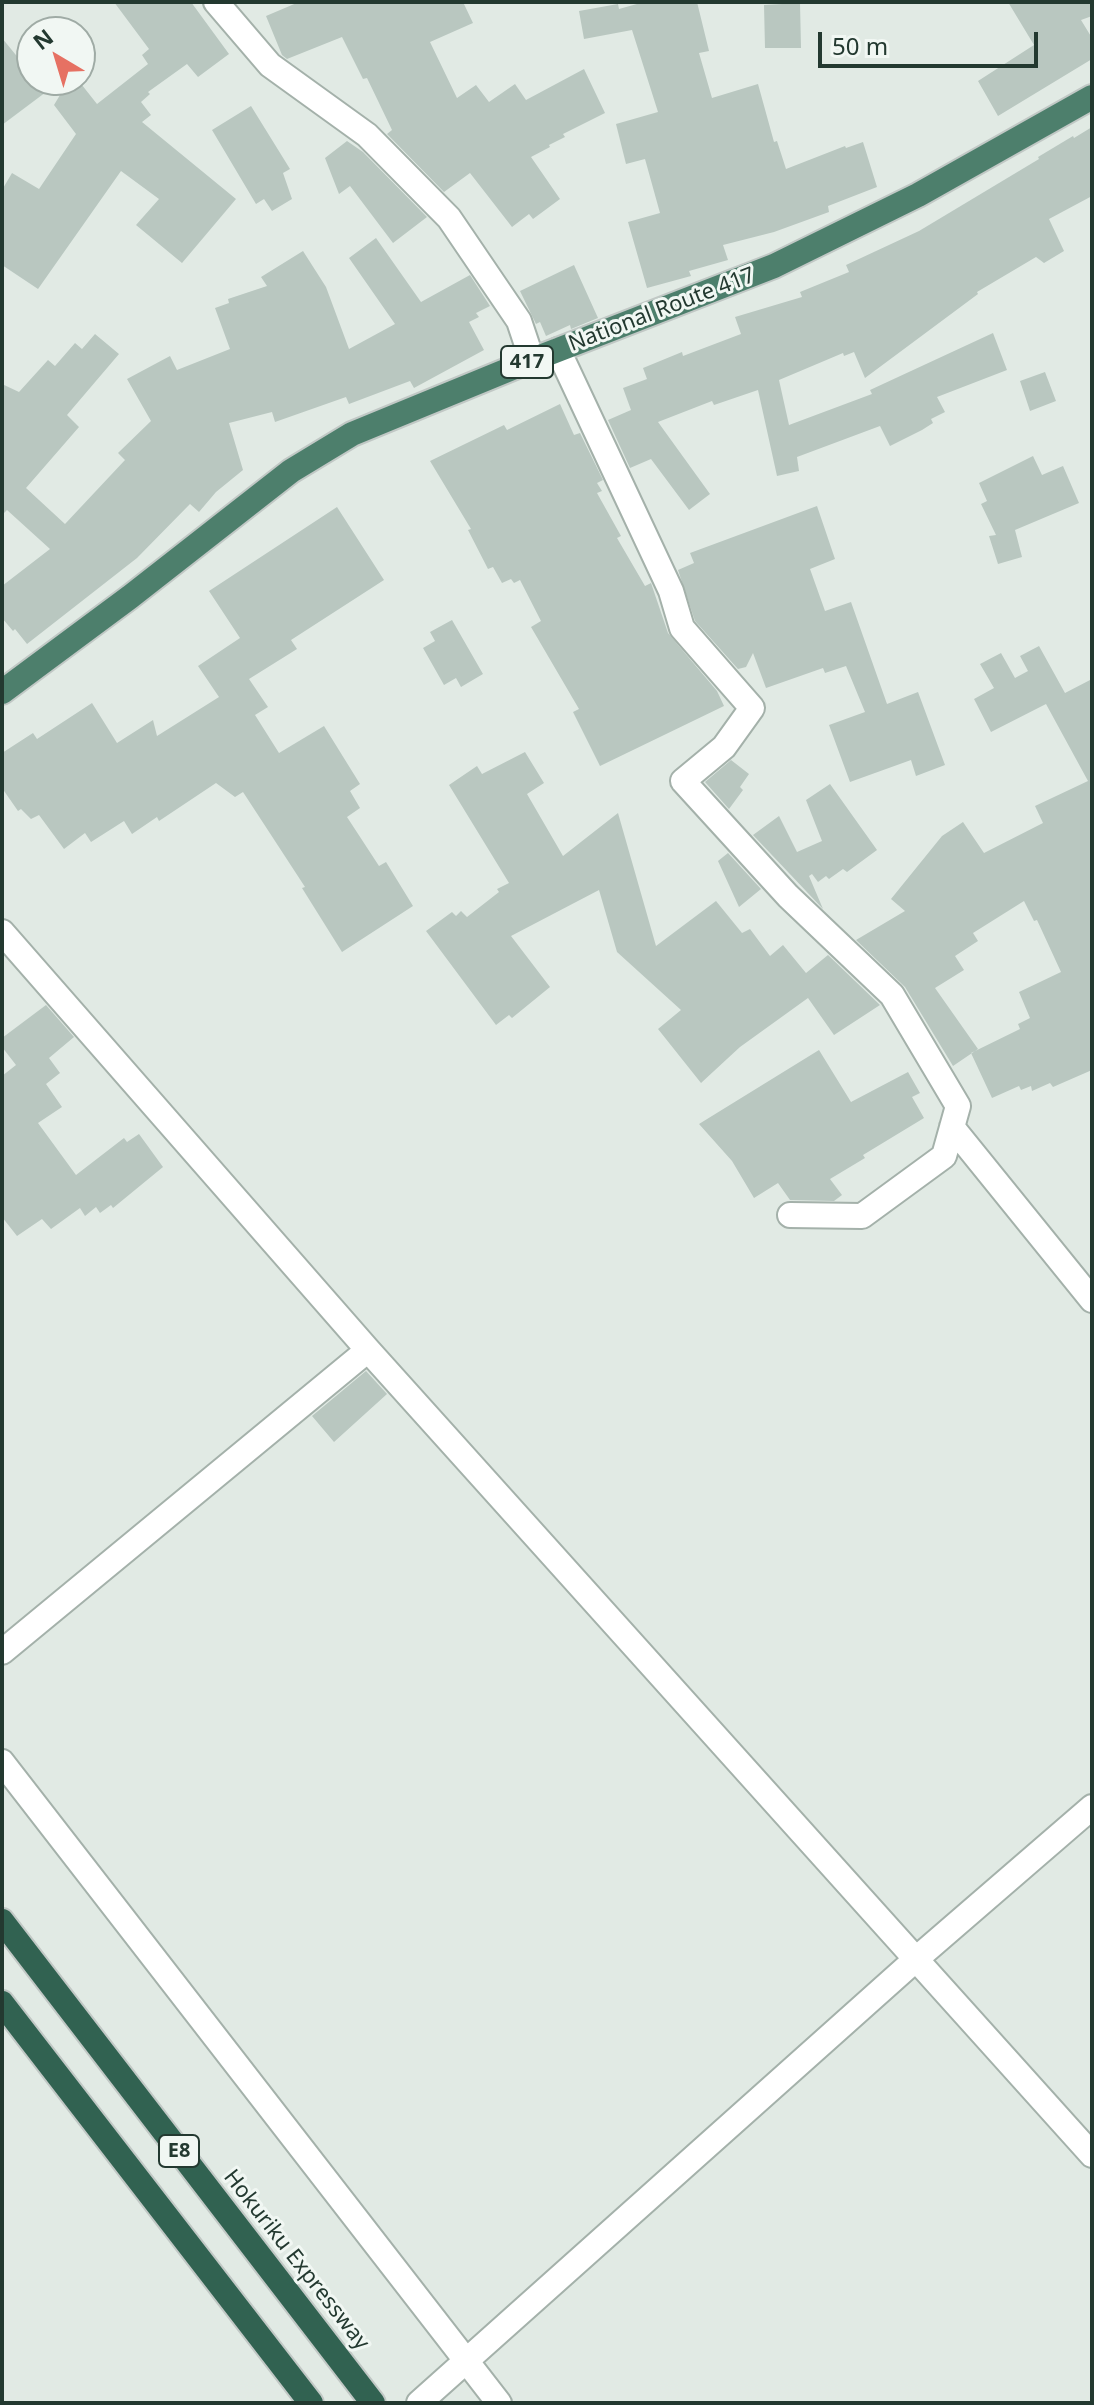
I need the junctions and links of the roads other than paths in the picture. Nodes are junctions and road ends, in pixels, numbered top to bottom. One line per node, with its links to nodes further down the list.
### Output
1 (216, 2): 4 (street)
2 (1092, 97): 3 (highway, National Route 417 / 417)
3 (558, 350): 4 (highway, National Route 417 / 417); 7 (street)
4 (532, 360): 5 (highway, National Route 417 / 417)
5 (2, 692)
6 (2, 932): 10 (street)
7 (952, 1127): 8 (street); 9 (street)
8 (790, 1215)
9 (1091, 1298)
10 (368, 1350): 11 (street); 15 (street)
11 (2, 1652)
12 (2, 1762): 18 (street)
13 (1092, 1807): 15 (street)
14 (2, 1921): 20 (highway, Hokuriku Expressway / E8)
15 (915, 1960): 17 (street); 18 (street)
16 (2, 2003): 19 (highway, E8)
17 (1092, 2155)
18 (466, 2360): 21 (street); 22 (street)
19 (311, 2403)
20 (373, 2403)
21 (419, 2403)
22 (499, 2403)

